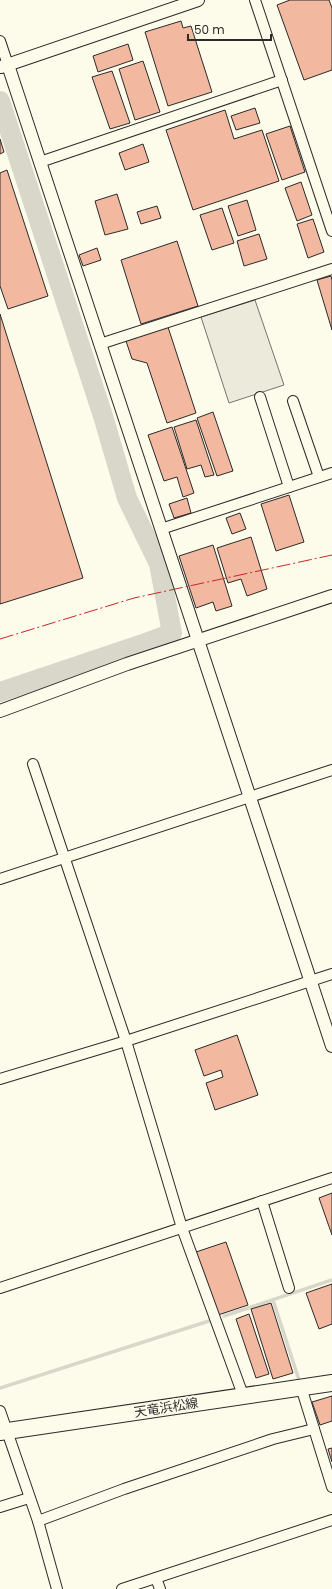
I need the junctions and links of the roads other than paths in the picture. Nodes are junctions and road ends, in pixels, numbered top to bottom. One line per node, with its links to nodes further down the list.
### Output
1 (198, 0): 4 (street)
2 (256, 0): 5 (street)
3 (0, 41): 4 (street)
4 (4, 66): 6 (street)
5 (282, 80): 6 (street); 7 (street)
6 (40, 162): 9 (street)
7 (332, 231)
8 (332, 269): 9 (street)
9 (100, 344): 15 (street)
10 (260, 397): 14 (street)
11 (293, 401): 13 (street)
12 (332, 473): 13 (street)
13 (319, 477): 14 (street)
14 (289, 487): 15 (street)
15 (161, 529): 17 (street)
16 (332, 596): 17 (street)
17 (198, 640): 18 (street); 21 (street)
18 (0, 711)
19 (33, 764): 22 (street)
20 (332, 770): 21 (street)
21 (250, 797): 22 (street); 25 (street)
22 (64, 858): 23 (street); 26 (street)
23 (0, 879)
24 (332, 974): 25 (street)
25 (310, 981): 26 (street); 27 (street)
26 (126, 1041): 28 (street); 31 (street)
27 (332, 1046)
28 (0, 1080)
29 (332, 1178): 30 (street)
30 (262, 1201): 31 (street); 33 (street)
31 (182, 1228): 32 (street); 36 (street)
32 (0, 1288)
33 (289, 1288)
34 (332, 1383): 35 (main road, 天竜浜松線)
35 (301, 1387): 36 (main road, 天竜浜松線); 38 (street)
36 (243, 1395): 39 (main road, 天竜浜松線)
37 (0, 1411): 39 (street)
38 (314, 1429): 40 (street); 43 (street)
39 (3, 1431): 41 (street)
40 (332, 1487)
41 (29, 1498): 42 (street); 43 (street)
42 (0, 1507)
43 (38, 1520): 46 (street)
44 (332, 1520): 45 (street)
45 (156, 1578): 47 (street); 48 (street)
46 (57, 1589)
47 (122, 1589)
48 (160, 1589)

